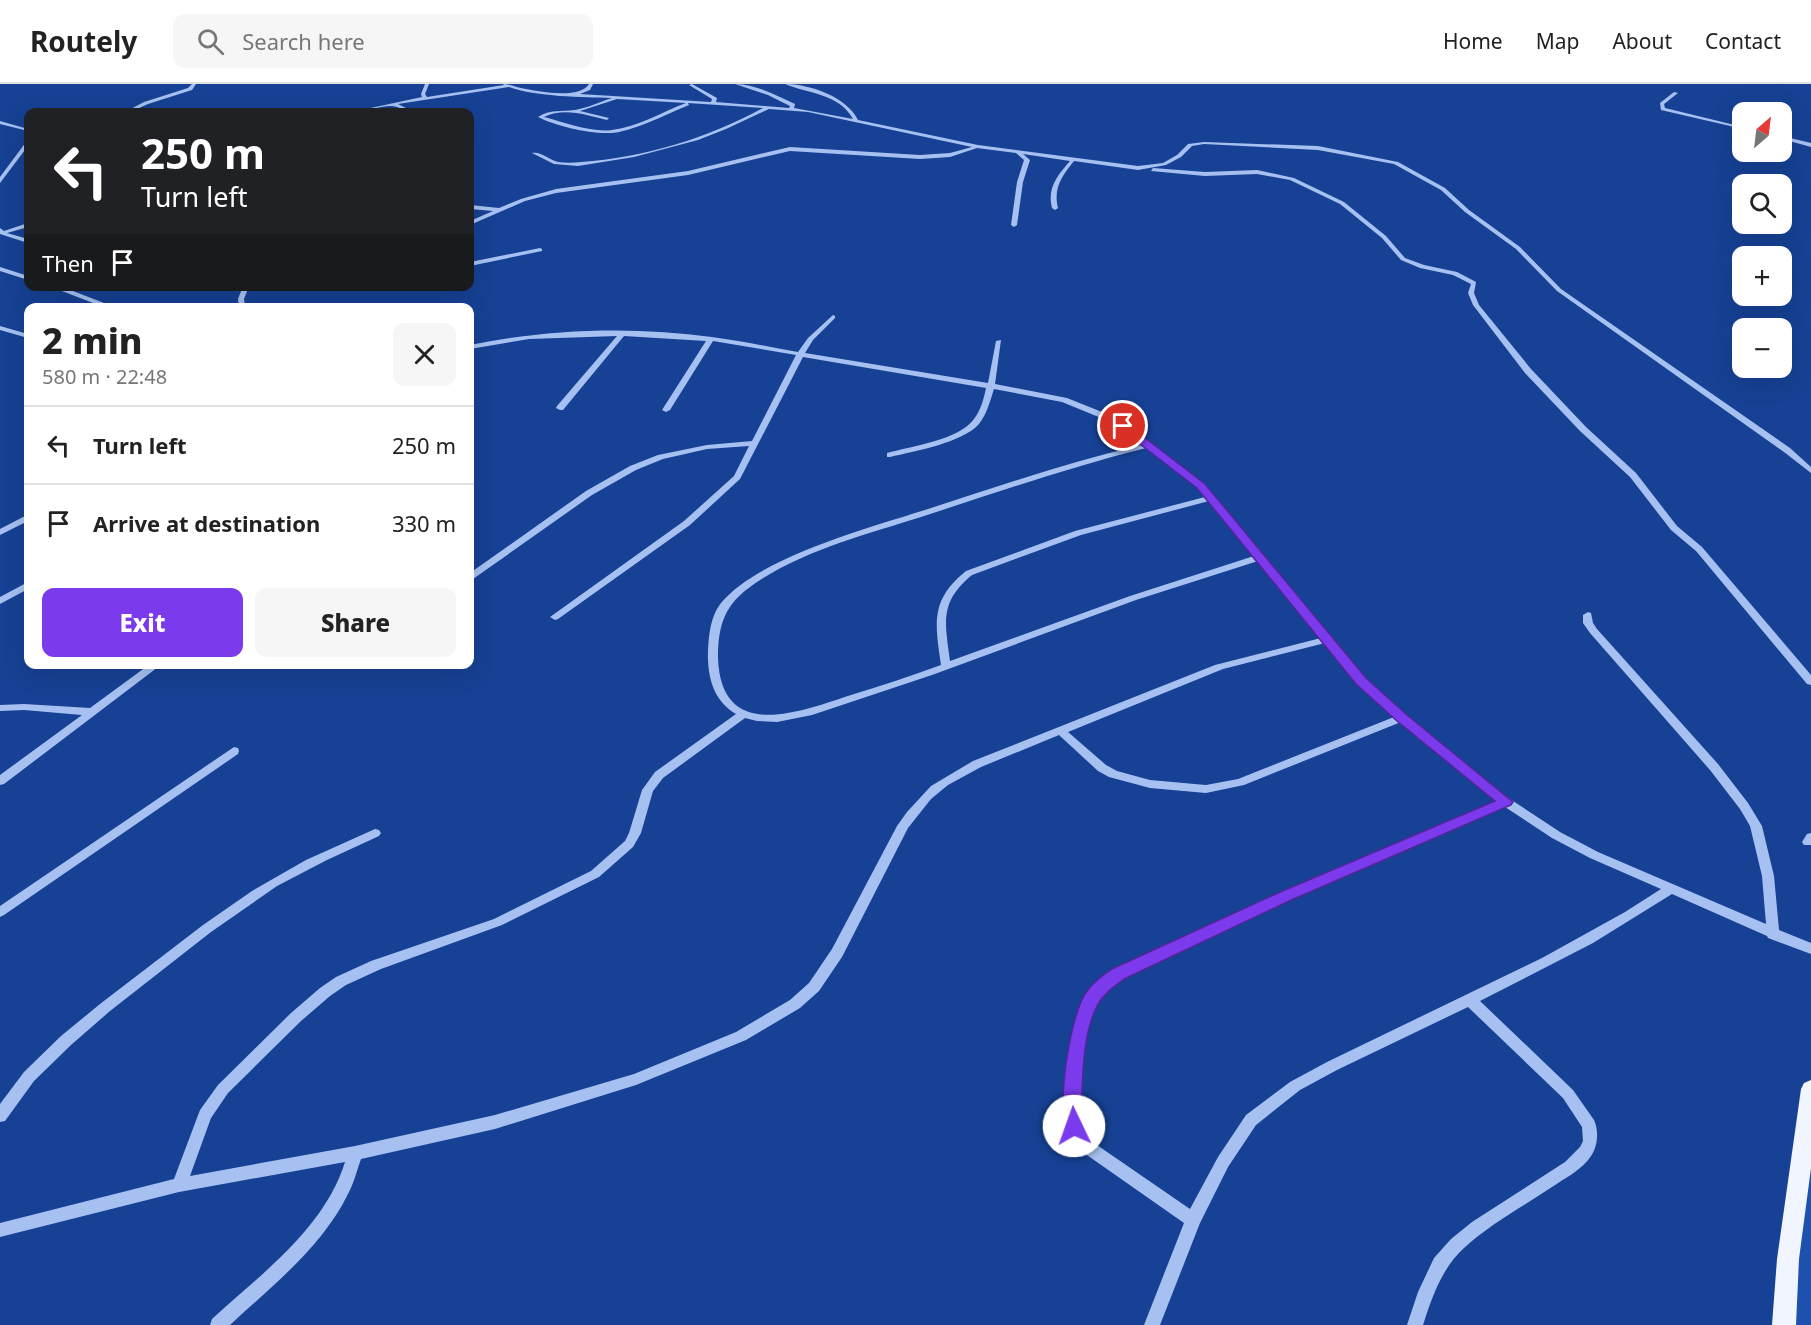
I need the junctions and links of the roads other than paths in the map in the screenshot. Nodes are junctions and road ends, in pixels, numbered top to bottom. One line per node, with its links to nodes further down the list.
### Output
1 (194, 84): 16 (street)
2 (427, 84): 10 (street)
3 (591, 84): 9 (street)
4 (737, 84): 19 (street)
5 (787, 84): 22 (street)
6 (507, 85): 9 (street); 10 (street)
7 (691, 85): 13 (street)
8 (1676, 93): 24 (street)
9 (573, 95): 11 (street)
10 (425, 98): 14 (street)
11 (621, 98): 12 (street); 20 (street)
12 (690, 102): 13 (street); 20 (street)
13 (714, 103): 15 (street)
14 (393, 104): 17 (street); 18 (street)
15 (769, 107): 19 (street); 30 (street)
16 (136, 108)
17 (374, 108)
18 (402, 108)
19 (791, 109): 22 (street)
20 (574, 112): 21 (street)
21 (607, 119)
22 (856, 120): 28 (street)
23 (0, 122): 25 (street)
24 (1732, 125)
25 (24, 129)
26 (1792, 140): 27 (street)
27 (1811, 145)
28 (978, 147): 31 (street); 37 (street)
29 (24, 148): 34 (street)
30 (535, 153)
31 (1018, 153): 32 (street); 39 (street)
32 (1072, 161): 33 (street); 36 (street)
33 (1138, 168): 65 (street); 78 (street)
34 (0, 180)
35 (474, 207): 37 (street)
36 (1054, 208)
37 (500, 210): 38 (street)
38 (474, 221)
39 (1014, 225)
40 (24, 226): 41 (street)
41 (1, 231): 42 (street)
42 (24, 240)
43 (540, 250): 44 (street)
44 (474, 263)
45 (0, 269): 47 (street)
46 (24, 271): 47 (street)
47 (16, 274): 48 (street)
48 (24, 277)
49 (66, 291): 50 (street)
50 (100, 303)
51 (833, 317): 58 (street)
52 (0, 327): 54 (street)
53 (622, 334): 55 (street); 57 (street); 60 (street)
54 (24, 335)
55 (711, 339): 58 (street); 61 (street)
56 (999, 341): 59 (street)
57 (474, 346)
58 (801, 353): 59 (street); 62 (street)
59 (990, 386): 63 (street); 64 (street)
60 (560, 408)
61 (666, 410)
62 (754, 443): 70 (street); 74 (street)
63 (1150, 445): 66 (street); 81 (street)
64 (890, 455)
65 (1811, 471)
66 (1211, 498): 69 (street); 76 (street)
67 (24, 520): 68 (street)
68 (0, 532)
69 (1258, 558): 75 (street); 76 (street)
70 (474, 574)
71 (24, 587): 72 (street)
72 (0, 601)
73 (1588, 615): 90 (street)
74 (555, 617)
75 (1326, 640): 82 (street); 83 (street)
76 (946, 666): 81 (street)
77 (150, 669): 80 (street)
78 (1811, 682)
79 (0, 708): 80 (street)
80 (92, 712): 85 (street)
81 (742, 715): 96 (street)
82 (1402, 718): 83 (street); 86 (street)
83 (1062, 732): 95 (street)
84 (234, 751): 89 (street)
85 (0, 782)
86 (1506, 802): 88 (street); 97 (street)
87 (375, 833): 94 (street)
88 (1669, 890): 90 (street); 92 (street)
89 (0, 912)
90 (1773, 934): 91 (street)
91 (1811, 949)
92 (1469, 999): 97 (street); 101 (street)
93 (1811, 1089): 102 (main road)
94 (0, 1116)
95 (355, 1153): 96 (street); 99 (street)
96 (179, 1185): 98 (street)
97 (1192, 1220): 100 (street)
98 (0, 1230)
99 (218, 1325)
100 (1152, 1325)
101 (1414, 1325)
102 (1784, 1325)

